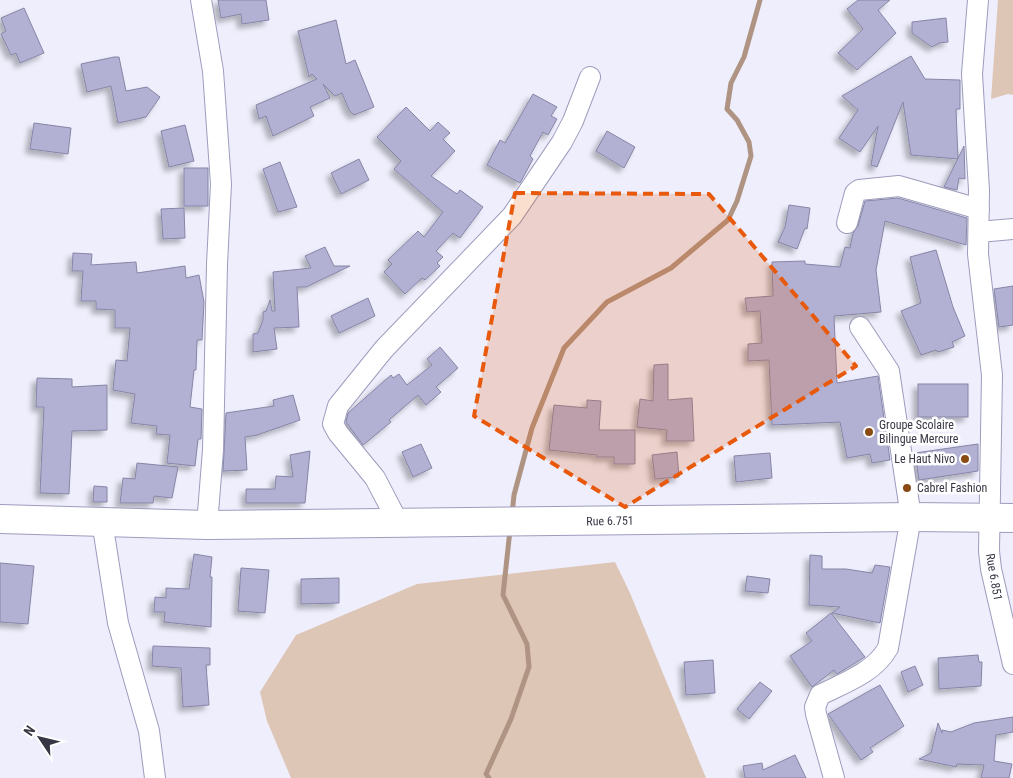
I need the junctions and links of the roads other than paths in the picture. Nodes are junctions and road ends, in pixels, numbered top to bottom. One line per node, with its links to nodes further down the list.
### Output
1 (201, 0): 14 (street)
2 (978, 0): 4 (street, Rue 6.851)
3 (590, 77): 13 (street)
4 (979, 209): 5 (street); 7 (street, Rue 6.851)
5 (847, 223)
6 (1013, 229): 7 (street)
7 (979, 232): 10 (street, Rue 6.851)
8 (860, 327): 9 (street)
9 (911, 517): 10 (main road, Rue 6.751); 13 (main road, Rue 6.751); 17 (street)
10 (1001, 518): 15 (street, Rue 6.851)
11 (0, 520): 12 (main road, Rue 6.751)
12 (102, 520): 14 (main road, Rue 6.751); 16 (street)
13 (399, 524): 14 (main road, Rue 6.751)
14 (207, 525)
15 (1013, 664)
16 (155, 772)
17 (834, 778)

